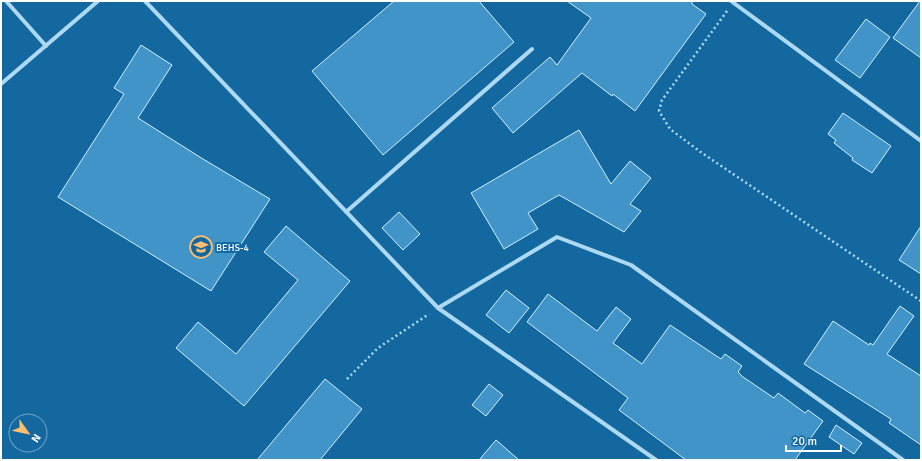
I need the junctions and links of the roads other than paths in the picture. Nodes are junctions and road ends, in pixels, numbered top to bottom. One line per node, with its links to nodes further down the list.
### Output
1 (6, 1): 5 (street)
2 (98, 1): 5 (street)
3 (144, 1): 9 (street)
4 (733, 2): 8 (street)
5 (46, 46): 7 (street)
6 (532, 49): 9 (street)
7 (1, 84)
8 (921, 140)
9 (346, 212): 10 (street)
10 (438, 308): 11 (street); 12 (street)
11 (656, 460)
12 (903, 460)

